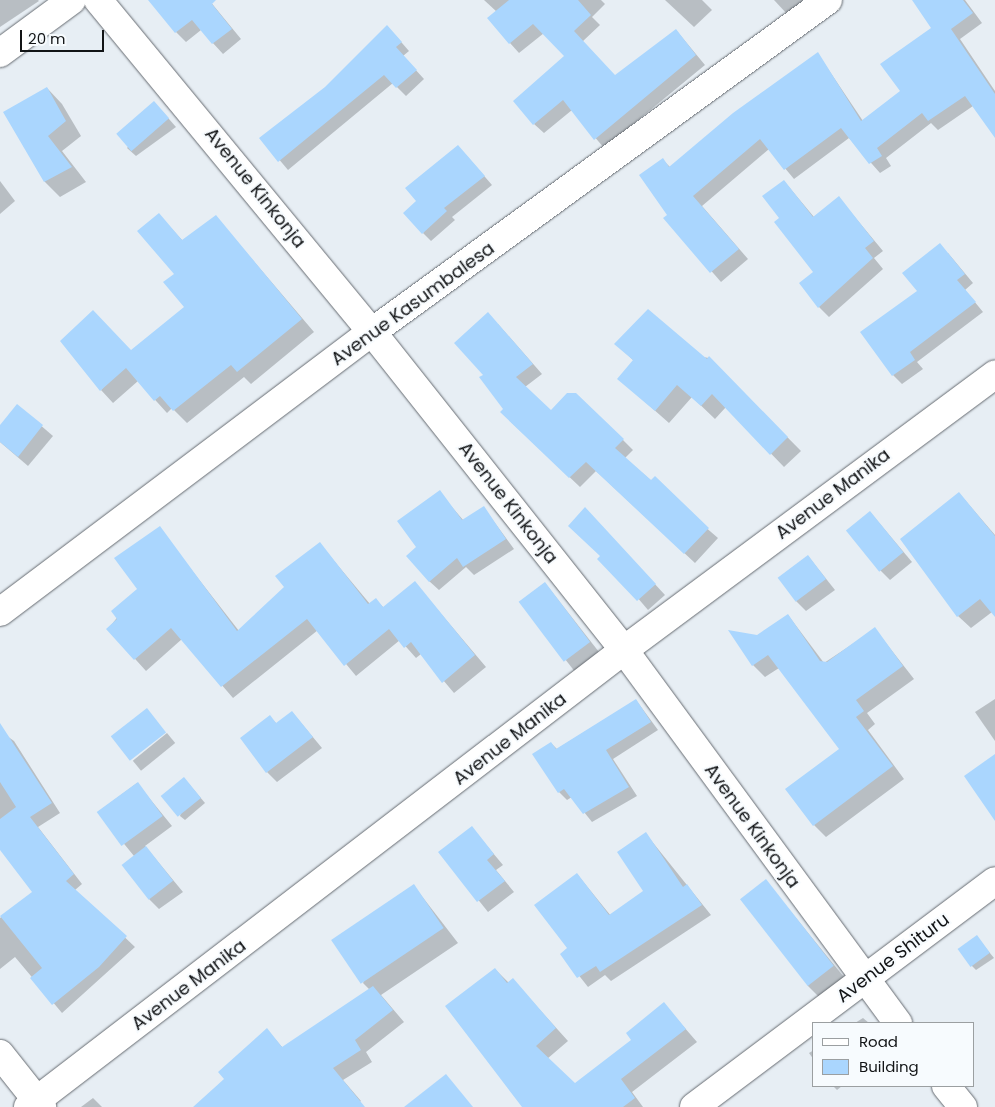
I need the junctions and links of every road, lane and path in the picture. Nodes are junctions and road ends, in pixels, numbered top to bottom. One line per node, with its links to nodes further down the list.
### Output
1 (72, 0): 4 (street)
2 (98, 0): 5 (street, Avenue Kinkonja)
3 (828, 0): 5 (street, Avenue Kasumbalesa)
4 (0, 53)
5 (372, 332): 7 (street, Avenue Kasumbalesa); 8 (street, Avenue Kinkonja)
6 (995, 374): 8 (street, Avenue Manika)
7 (0, 612)
8 (624, 650): 10 (street, Avenue Kinkonja); 14 (street, Avenue Manika)
9 (995, 881): 10 (street, Avenue Shituru)
10 (864, 980): 11 (street, Avenue Kinkonja); 15 (street, Avenue Shituru)
11 (897, 1022)
12 (0, 1054): 14 (street)
13 (947, 1087): 16 (street)
14 (35, 1105)
15 (694, 1107)
16 (963, 1107)

